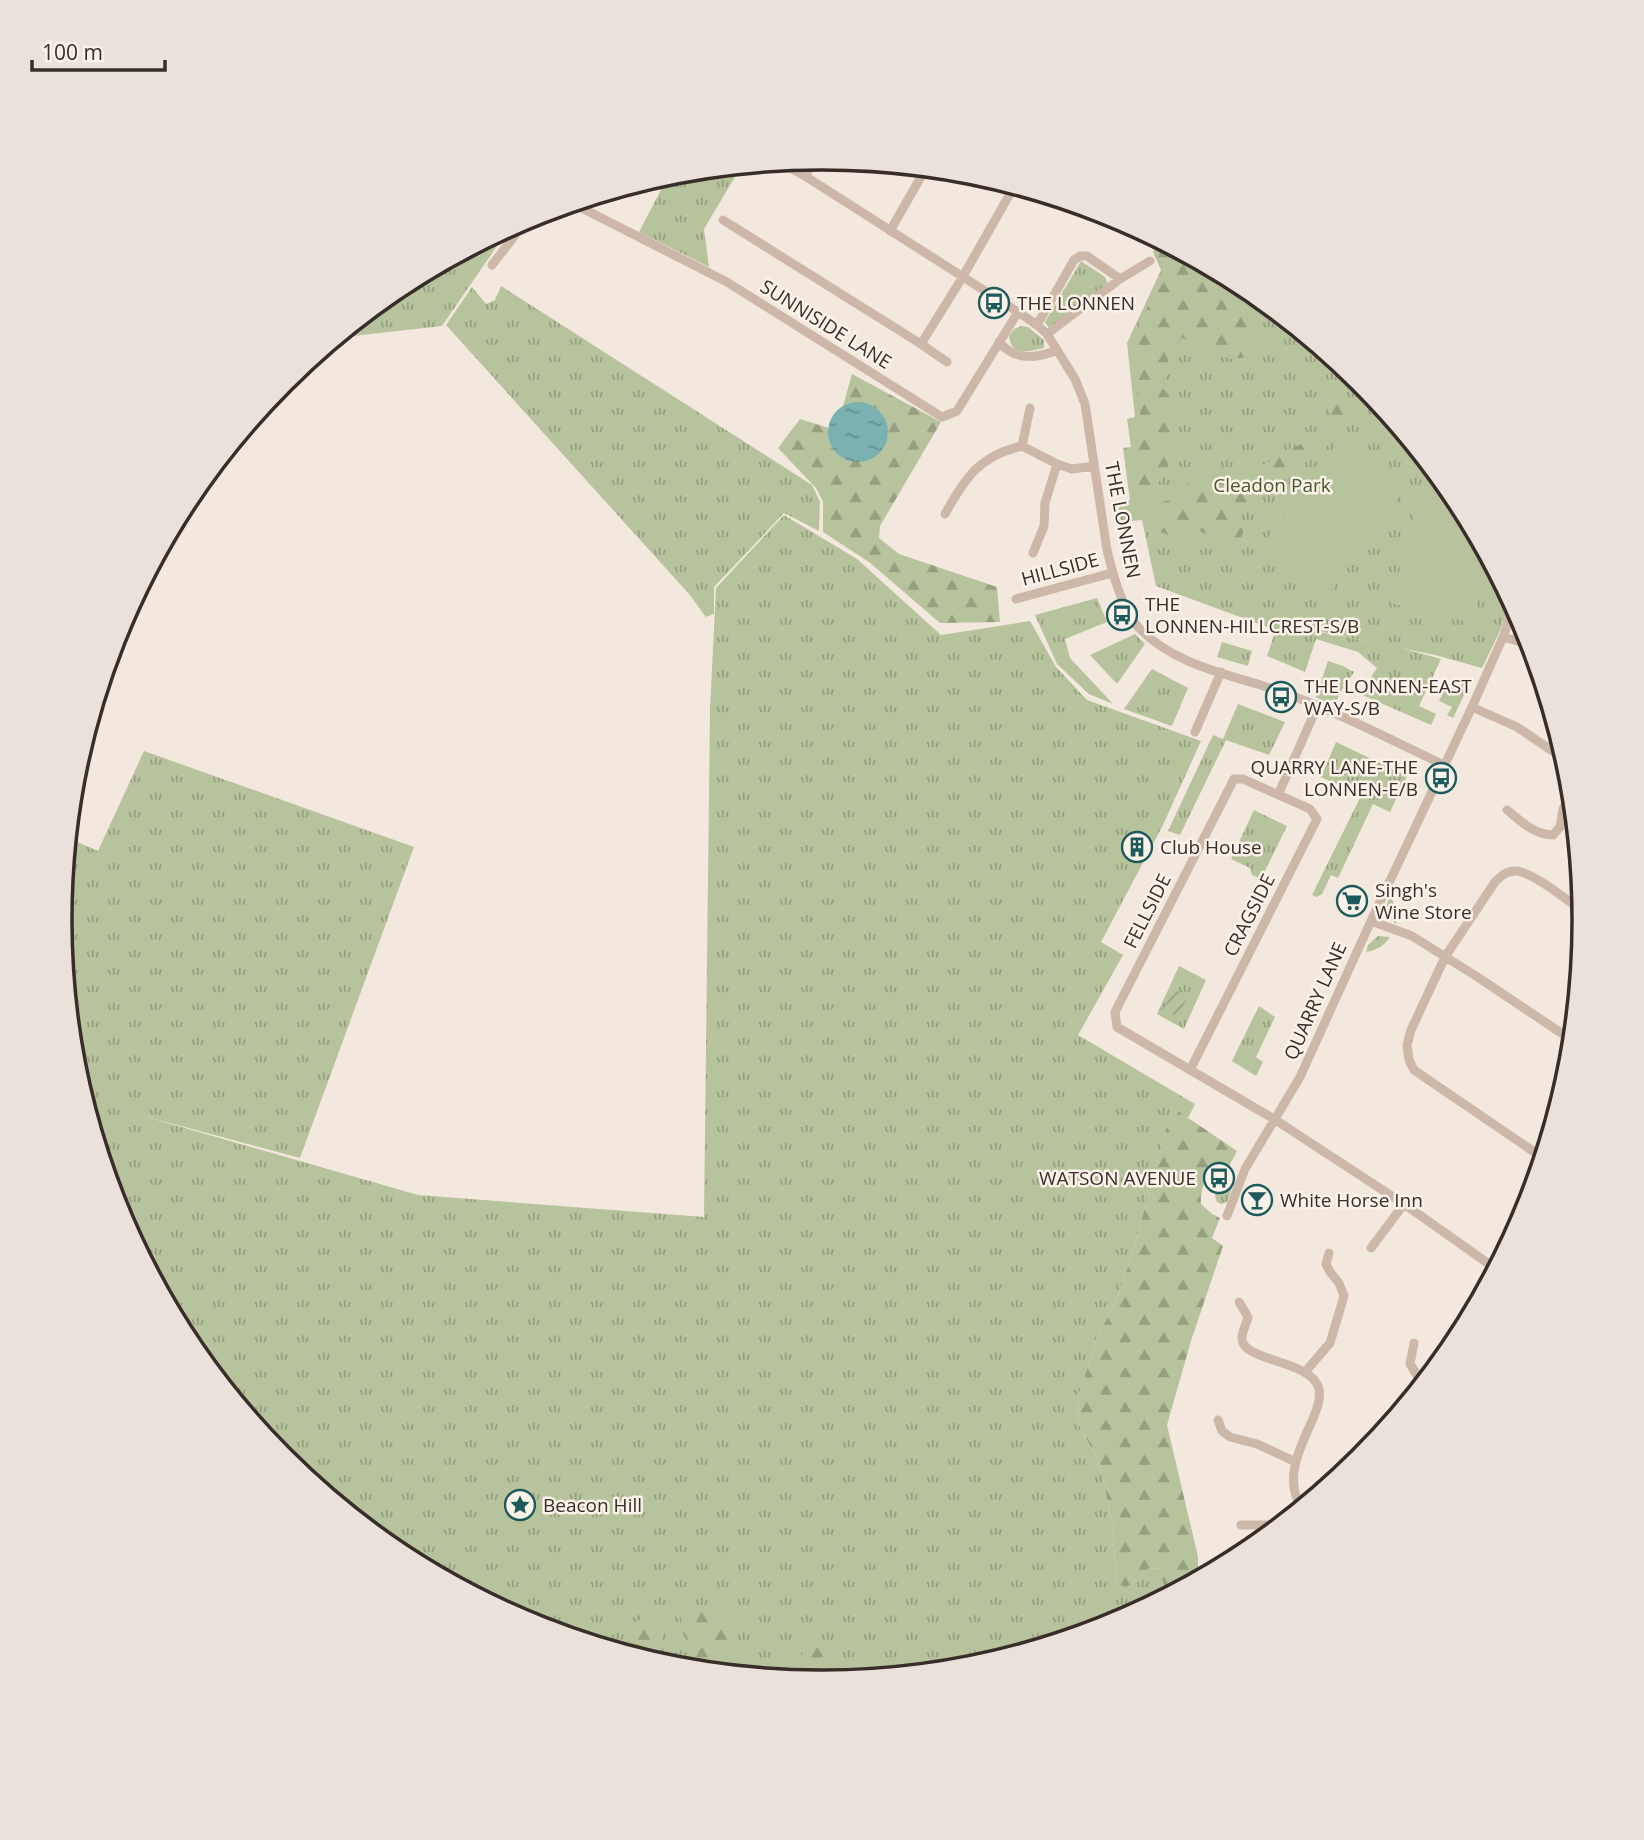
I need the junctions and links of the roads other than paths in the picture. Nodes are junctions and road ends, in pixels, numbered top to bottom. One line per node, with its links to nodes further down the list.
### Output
1 (808, 170): 3 (street)
2 (795, 171): 3 (street, THE LONNEN)
3 (805, 176): 8 (street, THE LONNEN)
4 (921, 176): 8 (street)
5 (1011, 194): 12 (street)
6 (584, 209): 17 (street, SUNNISIDE LANE)
7 (723, 220): 18 (street)
8 (890, 231): 12 (street, THE LONNEN)
9 (514, 236): 11 (street)
10 (1150, 261): 13 (street)
11 (492, 265)
12 (962, 278): 14 (street, THE LONNEN); 18 (street)
13 (1120, 279): 15 (street); 16 (street)
14 (1017, 312): 15 (street, THE LONNEN); 17 (street, SUNNISIDE LANE)
15 (1037, 325): 16 (street, THE LONNEN)
16 (1047, 334): 19 (street, THE LONNEN)
17 (999, 342): 19 (street)
18 (921, 344): 20 (street)
19 (1057, 350): 24 (street, THE LONNEN)
20 (947, 362)
21 (1030, 408): 22 (street)
22 (1022, 446): 23 (street); 25 (street)
23 (1057, 464): 24 (street); 26 (street)
24 (1094, 466): 27 (street, THE LONNEN)
25 (945, 514)
26 (1033, 553)
27 (1112, 573): 28 (street, HILLSIDE); 32 (street, THE LONNEN)
28 (1016, 599)
29 (1509, 620): 30 (street, QUARRY LANE)
30 (1503, 637): 31 (street); 34 (street, QUARRY LANE)
31 (1518, 641)
32 (1221, 672): 33 (street, THE LONNEN); 35 (street)
33 (1318, 705): 37 (street, THE LONNEN); 38 (street)
34 (1472, 707): 36 (street); 37 (street, QUARRY LANE)
35 (1195, 732)
36 (1553, 751)
37 (1444, 765): 42 (street, QUARRY LANE)
38 (1278, 794): 45 (street, CRAGSIDE); 45 (street, FELLSIDE)
39 (1564, 808): 40 (street)
40 (1507, 810)
41 (1572, 904): 43 (street)
42 (1371, 921): 43 (street); 46 (street, QUARRY LANE)
43 (1445, 957): 44 (street); 47 (street)
44 (1563, 1034)
45 (1190, 1070): 46 (street)
46 (1274, 1119): 48 (street); 49 (street, QUARRY LANE)
47 (1535, 1152)
48 (1404, 1204): 50 (street); 52 (street)
49 (1227, 1216)
50 (1371, 1248)
51 (1329, 1253): 55 (street)
52 (1489, 1264)
53 (1239, 1302): 55 (street)
54 (1414, 1343): 56 (street)
55 (1305, 1372): 58 (street)
56 (1418, 1375)
57 (1218, 1420): 58 (street)
58 (1296, 1462): 59 (street)
59 (1298, 1500)
60 (1241, 1525): 61 (street)
61 (1265, 1525)

